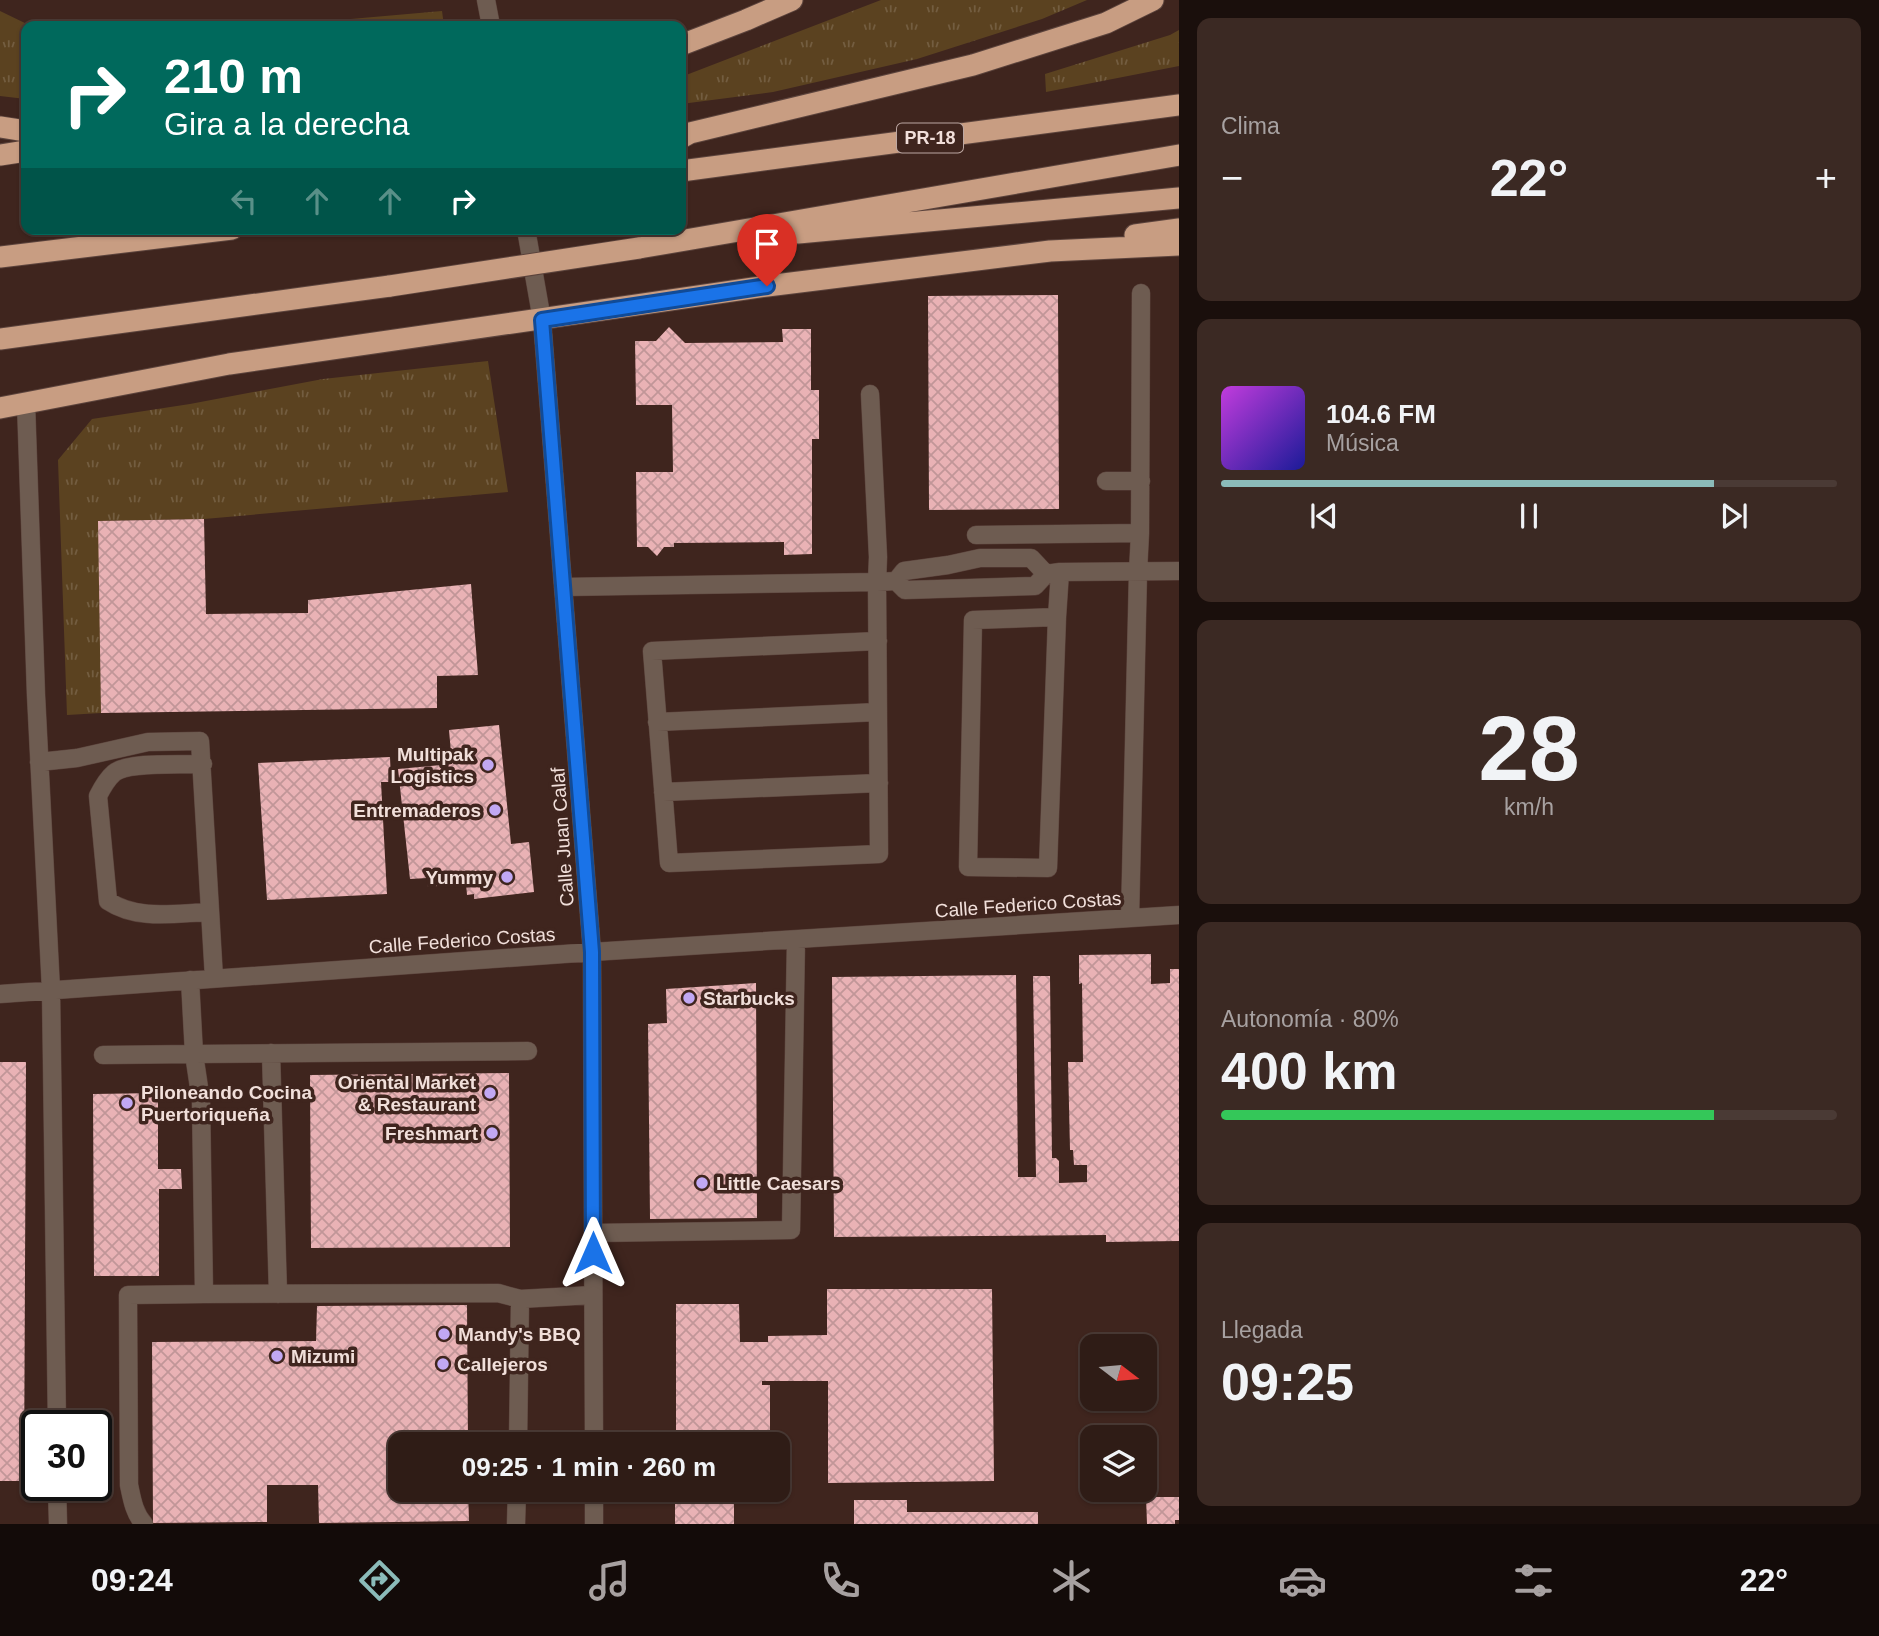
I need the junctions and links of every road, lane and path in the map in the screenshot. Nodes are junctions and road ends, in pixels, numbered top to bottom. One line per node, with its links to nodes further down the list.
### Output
1 (486, 0): 6 (street)
2 (763, 0): 5 (highway)
3 (792, 0): 5 (highway)
4 (1153, 0): 11 (highway)
5 (746, 20): 7 (highway)
6 (490, 21)
7 (686, 43)
8 (1179, 106): 15 (highway, PR-18)
9 (0, 127): 10 (highway)
10 (21, 130)
11 (686, 135)
12 (21, 153): 13 (highway)
13 (0, 155)
14 (1179, 155): 21 (highway)
15 (686, 170)
16 (1179, 198): 21 (highway)
17 (1179, 229): 22 (highway)
18 (182, 235): 23 (highway)
19 (527, 235): 25 (street, Calle Juan Calaf)
20 (1179, 245): 22 (highway)
21 (639, 248): 26 (highway, bridge)
22 (1050, 251): 25 (highway)
23 (0, 257)
24 (1141, 293): 31 (street)
25 (542, 320): 28 (highway); 40 (street, Calle Juan Calaf)
26 (0, 338)
27 (870, 394): 38 (street)
28 (26, 403): 29 (highway); 46 (street)
29 (0, 408)
30 (1106, 481): 31 (street)
31 (1141, 481): 32 (street)
32 (1140, 533): 33 (street); 36 (street)
33 (975, 536)
34 (968, 559): 37 (street); 39 (street); 41 (street)
35 (1179, 571): 36 (street)
36 (1138, 572): 37 (street); 52 (street)
37 (1053, 573): 41 (street); 42 (street)
38 (877, 582): 39 (street); 40 (street); 43 (street)
39 (896, 582): 41 (street)
40 (563, 587): 54 (street, Calle Juan Calaf)
41 (967, 588)
42 (1057, 617): 42 (street)
43 (878, 641): 44 (street); 45 (street)
44 (878, 712): 45 (street); 48 (street)
45 (657, 722): 49 (street)
46 (39, 762): 47 (street); 57 (street)
47 (203, 764): 50 (street); 50 (street)
48 (879, 783): 49 (street); 49 (street)
49 (663, 792)
50 (210, 912): 55 (street)
51 (1179, 915): 52 (street, Calle Federico Costas)
52 (1130, 918): 53 (street, Calle Federico Costas)
53 (796, 940): 54 (street, Calle Federico Costas); 63 (street)
54 (592, 952): 55 (street, Calle Federico Costas); 63 (street, Calle Juan Calaf)
55 (214, 978): 56 (street, Calle Federico Costas)
56 (190, 980): 57 (street, Calle Federico Costas); 61 (street)
57 (51, 990): 58 (street, Calle Federico Costas); 68 (street)
58 (0, 994)
59 (528, 1051): 60 (street)
60 (271, 1053): 61 (street); 65 (street)
61 (194, 1054): 62 (street); 64 (street)
62 (103, 1055)
63 (593, 1233): 66 (street, Calle Juan Calaf)
64 (204, 1294): 65 (street); 75 (street)
65 (278, 1294): 67 (street)
66 (593, 1295): 67 (street); 70 (street, Calle Juan Calaf)
67 (520, 1299): 69 (street)
68 (57, 1410)
69 (518, 1432)
70 (594, 1432)
71 (57, 1501): 74 (street)
72 (517, 1502): 76 (street)
73 (594, 1502): 77 (street)
74 (58, 1524)
75 (144, 1524)
76 (516, 1524)
77 (594, 1524)

